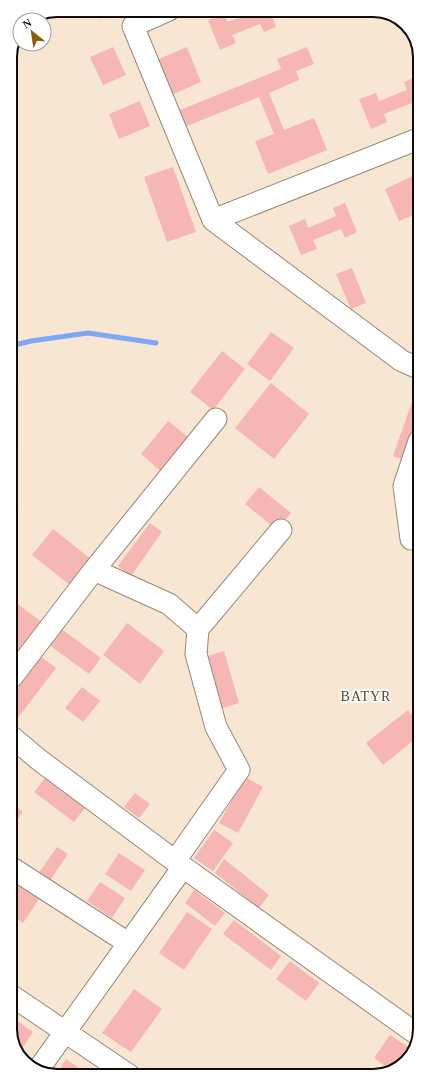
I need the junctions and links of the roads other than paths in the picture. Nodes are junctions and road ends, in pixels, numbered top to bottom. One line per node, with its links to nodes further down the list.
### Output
1 (153, 17): 3 (street)
2 (413, 141): 3 (street)
3 (213, 220): 4 (street)
4 (413, 366)
5 (216, 418): 9 (street)
6 (413, 459): 8 (street)
7 (281, 530): 10 (street)
8 (411, 539)
9 (94, 570): 10 (street); 11 (street)
10 (198, 629): 13 (street)
11 (17, 670)
12 (17, 741): 13 (street)
13 (179, 864): 15 (street); 17 (street)
14 (17, 871): 15 (street)
15 (128, 943): 18 (street)
16 (17, 999): 18 (street)
17 (413, 1030)
18 (66, 1033): 19 (street); 20 (street)
19 (41, 1066)
20 (120, 1069)

